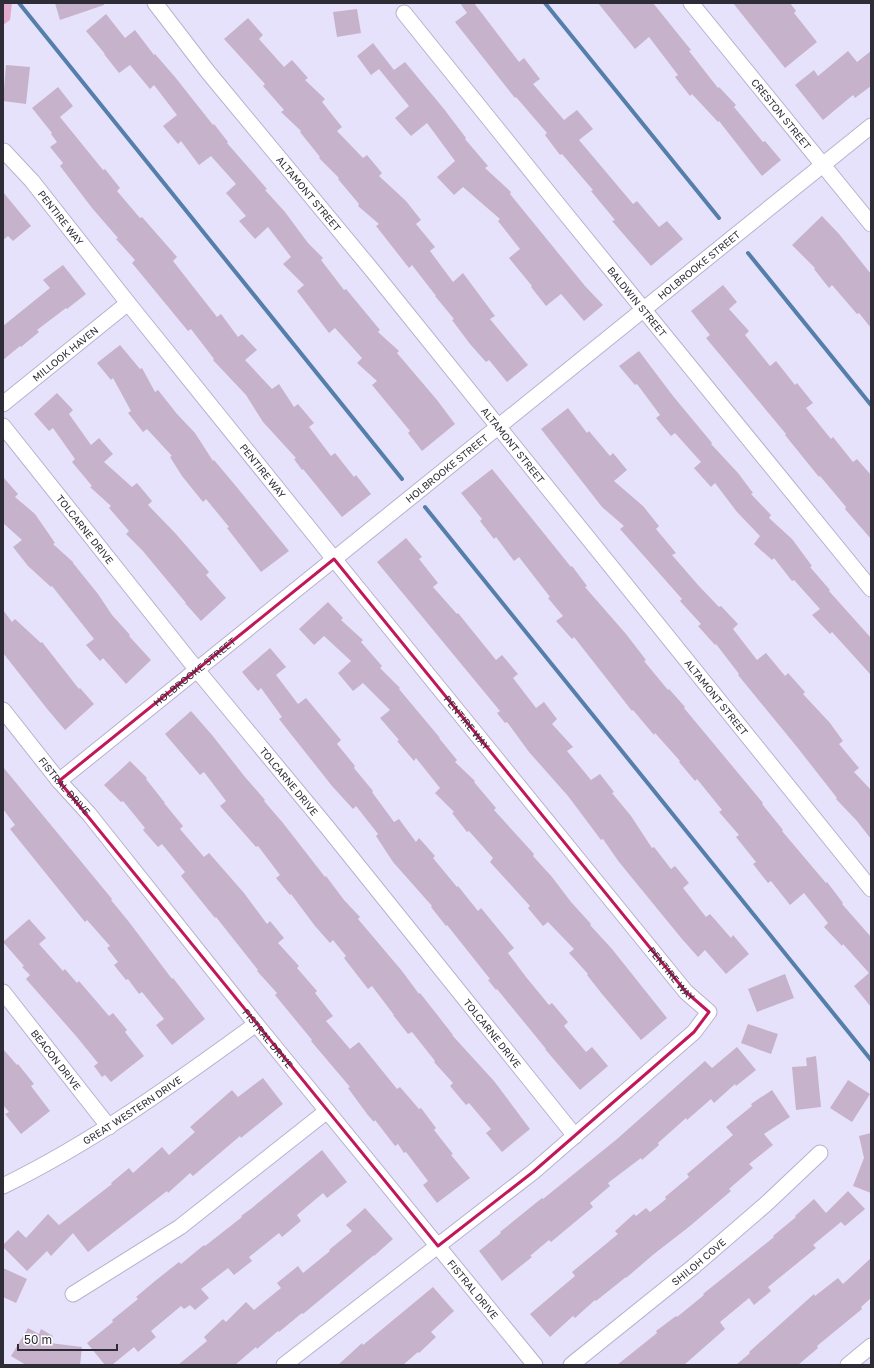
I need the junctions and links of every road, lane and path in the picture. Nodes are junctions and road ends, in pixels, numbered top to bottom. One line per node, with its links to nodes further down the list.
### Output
1 (155, 3): 12 (street, ALTAMONT STREET)
2 (691, 3): 6 (street, CRESTON STREET)
3 (404, 13): 9 (street, BALDWIN STREET)
4 (871, 126): 6 (street, HOLBROOKE STREET)
5 (4, 152): 8 (street, PENTIRE WAY)
6 (823, 165): 7 (street, CRESTON STREET); 9 (street, HOLBROOKE STREET)
7 (871, 224)
8 (128, 303): 10 (street, MILLOOK HAVEN); 13 (street, PENTIRE WAY)
9 (643, 310): 12 (street, HOLBROOKE STREET); 14 (street, BALDWIN STREET)
10 (3, 404)
11 (3, 426): 15 (street, TOLCARNE DRIVE)
12 (498, 427): 13 (street, HOLBROOKE STREET); 18 (street, ALTAMONT STREET)
13 (334, 559): 15 (street, HOLBROOKE STREET); 23 (street, PENTIRE WAY)
14 (871, 589)
15 (197, 670): 17 (street, HOLBROOKE STREET); 23 (street, TOLCARNE DRIVE)
16 (3, 710): 17 (street, FISTRAL DRIVE)
17 (59, 781): 20 (street, FISTRAL DRIVE)
18 (871, 889)
19 (3, 992): 22 (street, BEACON DRIVE)
20 (256, 1024): 21 (street, FISTRAL DRIVE); 22 (street, GREAT WESTERN DRIVE)
21 (328, 1111): 26 (street, FISTRAL DRIVE); 27 (street)
22 (109, 1127): 25 (street, GREAT WESTERN DRIVE)
23 (575, 1136): 26 (street, PENTIRE WAY)
24 (820, 1153): 31 (street, SHILOH COVE)
25 (3, 1186)
26 (438, 1246): 29 (street, PENTIRE WAY); 30 (street, FISTRAL DRIVE)
27 (73, 1294)
28 (871, 1346): 32 (street)
29 (284, 1365)
30 (535, 1365)
31 (571, 1365)
32 (848, 1365)

